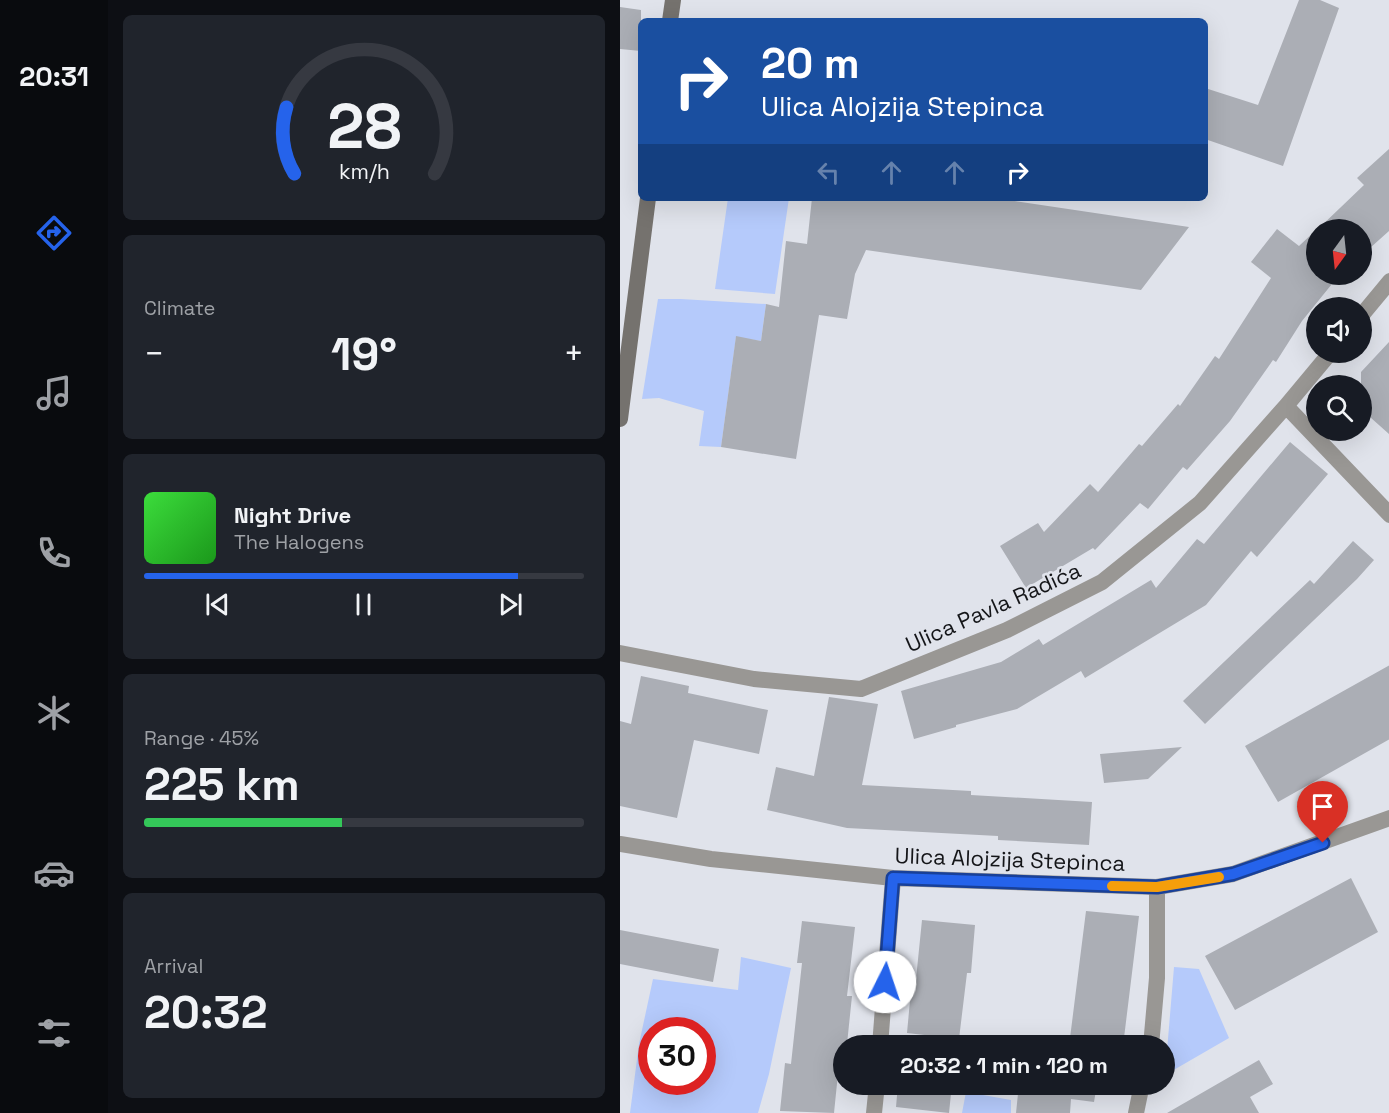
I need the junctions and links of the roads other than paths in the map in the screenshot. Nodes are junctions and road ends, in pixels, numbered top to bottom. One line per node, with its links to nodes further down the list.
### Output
1 (673, 0): 2 (main road)
2 (670, 18)
3 (648, 201): 8 (main road)
4 (1390, 281): 5 (street)
5 (1372, 303)
6 (1322, 363): 7 (street, Ulica Pavla Radića)
7 (1286, 406): 9 (street); 10 (street, Ulica Pavla Radića)
8 (620, 419)
9 (1390, 515)
10 (620, 653)
11 (1390, 818): 14 (street, Ulica Alojzija Stepinca)
12 (620, 844): 13 (street, Ulica Alojzija Stepinca)
13 (893, 878): 14 (street, Ulica Alojzija Stepinca); 15 (street)
14 (1157, 887): 16 (street)
15 (881, 1035)
16 (1152, 1035)
17 (875, 1095): 19 (street)
18 (1140, 1095): 20 (street)
19 (874, 1113)
20 (1136, 1113)

